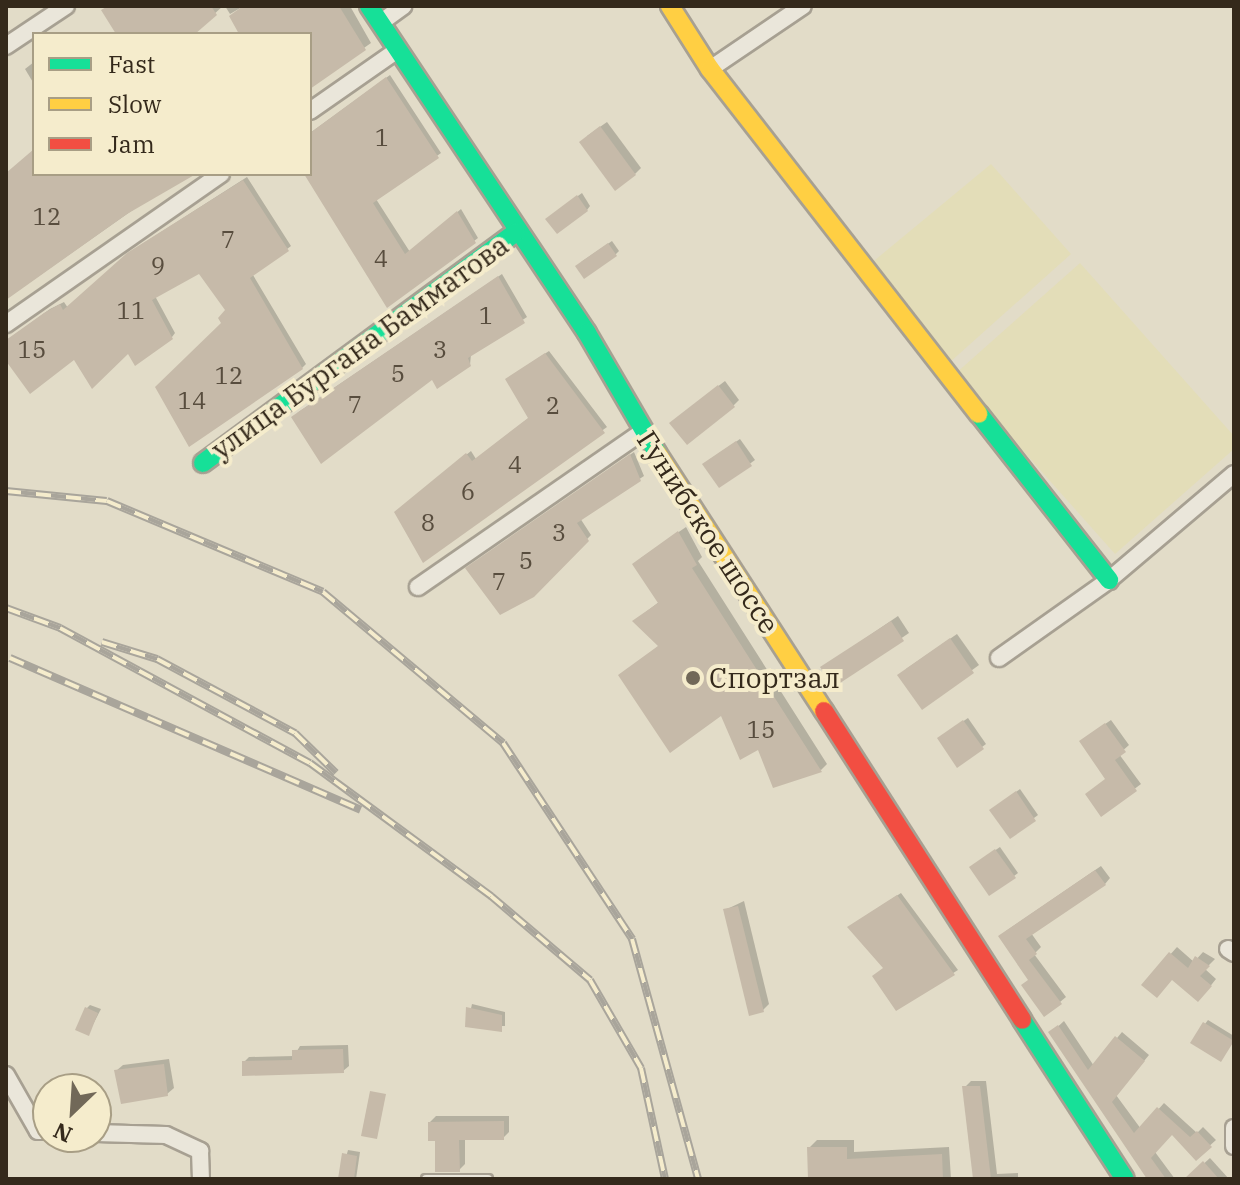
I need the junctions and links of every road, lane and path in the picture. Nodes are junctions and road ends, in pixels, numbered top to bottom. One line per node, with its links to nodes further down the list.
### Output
1 (66, 6): 7 (street)
2 (369, 6): 6 (main road, Гунибское шоссе)
3 (403, 6): 6 (street)
4 (670, 6): 9 (main road)
5 (803, 6): 9 (street)
6 (380, 23): 8 (main road, Гунибское шоссе)
7 (6, 46)
8 (399, 49): 10 (street); 12 (main road, Гунибское шоссе)
9 (710, 69): 17 (main road)
10 (312, 110)
11 (218, 176): 13 (street)
12 (516, 232): 14 (main road, Гунибское шоссе); 15 (main road, улица Бургана Бамматова)
13 (6, 324)
14 (643, 431): 18 (street); 26 (main road, Гунибское шоссе)
15 (203, 463)
16 (1234, 474): 17 (street)
17 (1109, 580): 19 (street)
18 (418, 587)
19 (999, 658)
20 (6, 1075): 21 (street)
21 (32, 1120)
22 (112, 1133): 23 (street)
23 (201, 1179)
24 (426, 1179): 25 (lane)
25 (488, 1179)
26 (1125, 1179)

